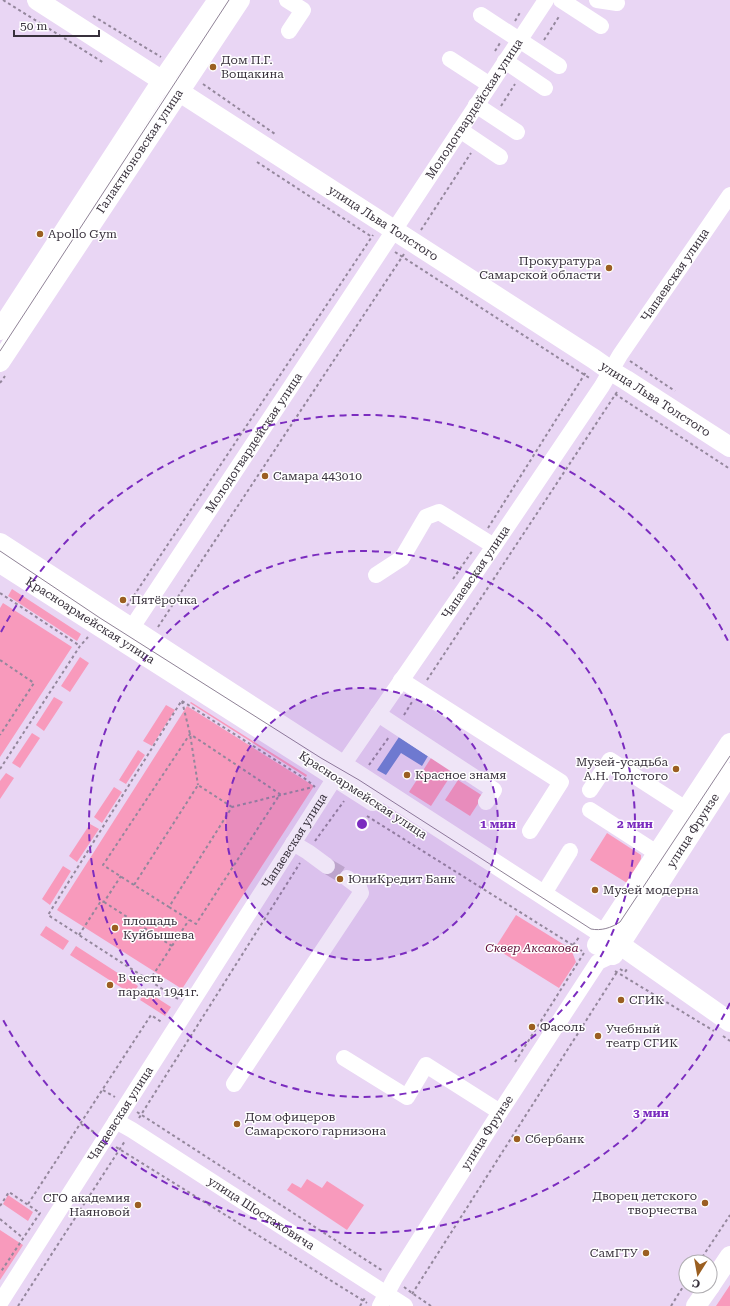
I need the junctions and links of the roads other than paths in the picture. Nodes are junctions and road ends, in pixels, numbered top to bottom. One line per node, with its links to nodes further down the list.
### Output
1 (37, 0): 17 (main road, улица Льва Толстого)
2 (218, 0): 16 (main road, Галактионовская улица)
3 (240, 0): 16 (main road, Галактионовская улица)
4 (287, 0): 11 (street)
5 (546, 0): 12 (street, Молодогвардейская улица)
6 (561, 0): 10 (street)
7 (596, 0): 8 (street)
8 (614, 7)
9 (481, 15): 12 (street)
10 (601, 26)
11 (289, 31)
12 (520, 40): 14 (street, Молодогвардейская улица); 15 (street)
13 (450, 59): 18 (street)
14 (505, 61): 18 (street, Молодогвардейская улица); 19 (street)
15 (559, 66)
16 (182, 70): 17 (main road, Галактионовская улица); 20 (main road, Галактионовская улица)
17 (162, 81): 20 (main road, улица Льва Толстого); 27 (main road, Галактионовская улица)
18 (490, 85): 21 (street, Молодогвардейская улица)
19 (545, 88)
20 (179, 92): 26 (main road, улица Льва Толстого); 27 (main road, Галактионовская улица)
21 (476, 105): 22 (street, Молодогвардейская улица); 23 (street)
22 (460, 130): 24 (street); 26 (street, Молодогвардейская улица)
23 (517, 132)
24 (500, 158)
25 (730, 195): 29 (street, Чапаевская улица)
26 (394, 236): 29 (main road, улица Льва Толстого); 35 (street, Молодогвардейская улица)
27 (4, 335): 28 (main road, Галактионовская улица)
28 (0, 362)
29 (619, 375): 30 (main road, улица Льва Толстого); 31 (street, Чапаевская улица)
30 (730, 447)
31 (488, 542): 34 (street); 36 (street, Чапаевская улица)
32 (0, 543): 35 (main road, Красноармейская улица)
33 (0, 563): 35 (main road, Красноармейская улица)
34 (376, 575)
35 (127, 635): 40 (main road, Красноармейская улица)
36 (401, 680): 37 (street, Чапаевская улица); 45 (street)
37 (378, 714): 40 (street, Чапаевская улица); 42 (street)
38 (730, 743): 44 (main road, улица Фрунзе)
39 (730, 773): 44 (main road, улица Фрунзе)
40 (325, 783): 46 (street, Чапаевская улица); 51 (main road, Красноармейская улица); 52 (main road, Красноармейская улица)
41 (590, 790): 44 (street)
42 (486, 802)
43 (590, 810): 48 (street)
44 (694, 814): 48 (main road, улица Фрунзе)
45 (530, 831)
46 (293, 843): 49 (street); 57 (street, Чапаевская улица)
47 (570, 850): 51 (street)
48 (665, 858): 52 (main road, улица Фрунзе)
49 (327, 866)
50 (347, 878): 55 (street)
51 (543, 895): 52 (main road, Красноармейская улица)
52 (611, 954): 53 (main road, Красноармейская улица); 56 (street, улица Фрунзе)
53 (730, 1022)
54 (344, 1058): 56 (street)
55 (234, 1084)
56 (500, 1112): 61 (street, улица Фрунзе)
57 (116, 1121): 61 (street, улица Шостаковича); 63 (street, Чапаевская улица)
58 (730, 1256): 59 (main road)
59 (718, 1274)
60 (704, 1294): 64 (main road)
61 (383, 1300): 62 (street, улица Шостаковича)
62 (408, 1300)
63 (0, 1303)
64 (696, 1306)

